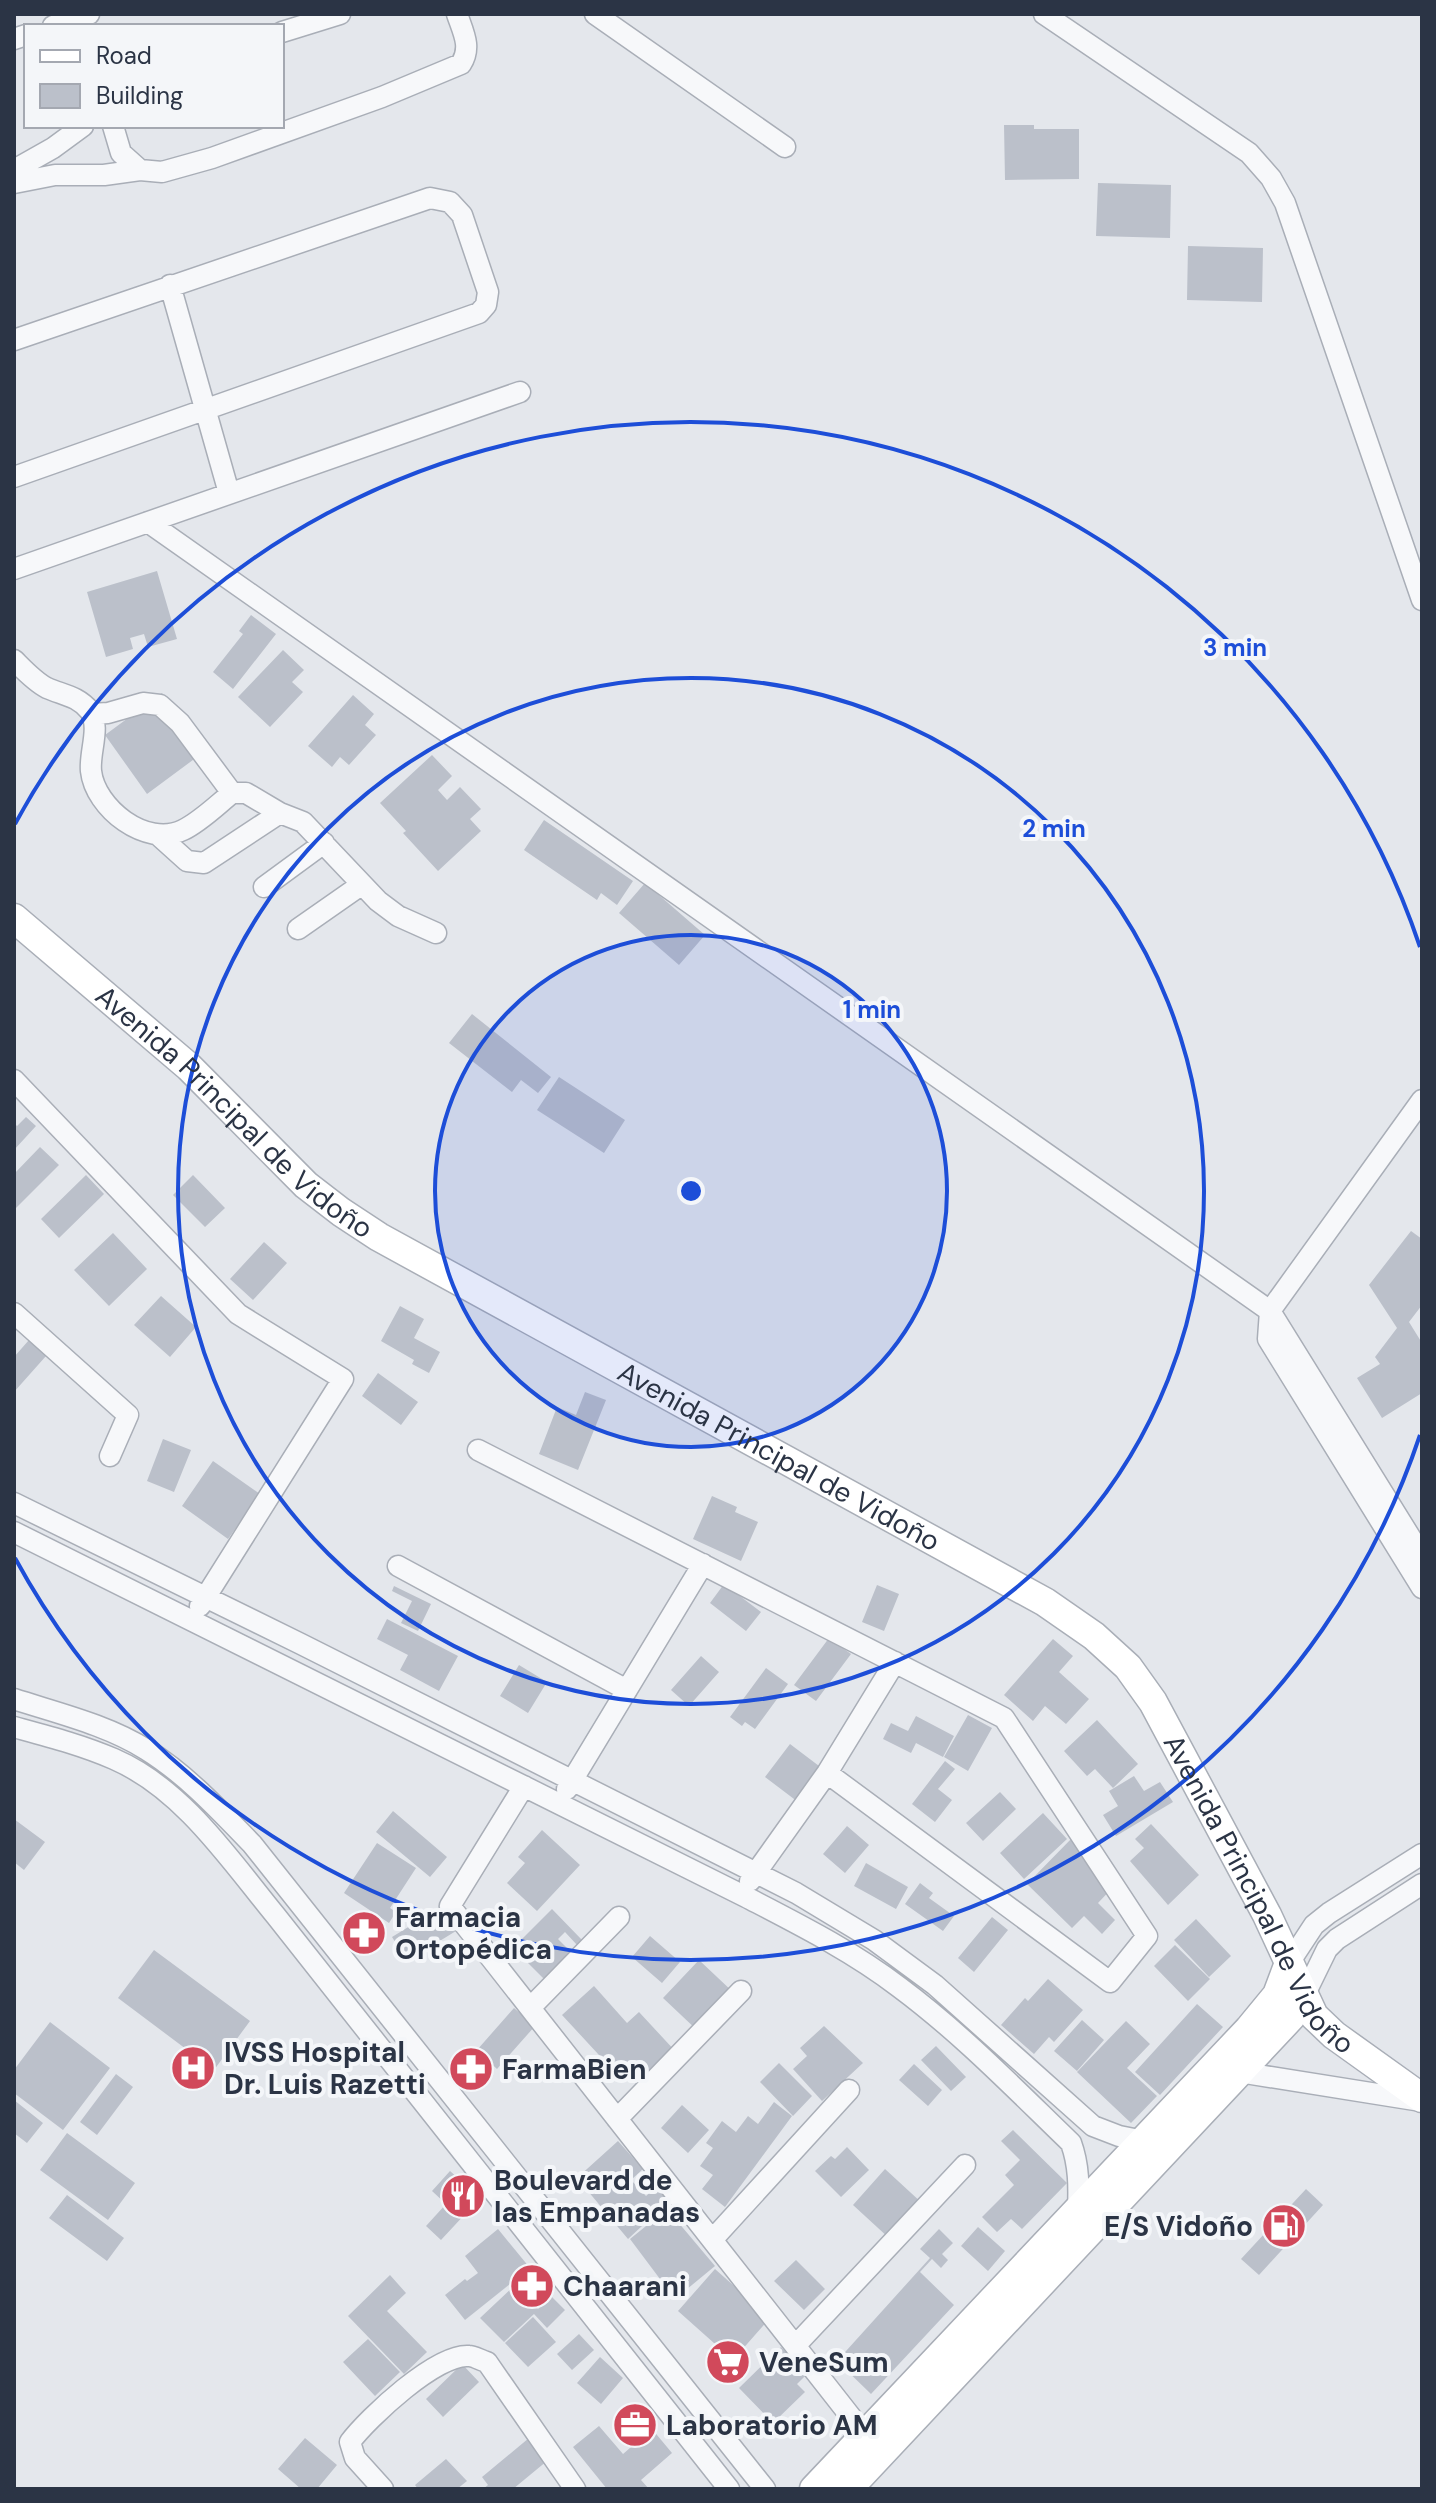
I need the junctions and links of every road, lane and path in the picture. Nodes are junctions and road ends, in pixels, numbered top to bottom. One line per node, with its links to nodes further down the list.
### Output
1 (89, 14): 6 (street)
2 (340, 14): 7 (street)
3 (457, 14): 12 (street)
4 (595, 14): 10 (street)
5 (1044, 14): 22 (street)
6 (59, 24)
7 (284, 31)
8 (80, 128): 11 (street)
9 (114, 128): 12 (street)
10 (785, 147)
11 (14, 170)
12 (140, 170): 13 (street)
13 (14, 183)
14 (170, 285): 15 (street); 17 (street); 17 (street)
15 (14, 340)
16 (520, 392): 19 (street)
17 (205, 410): 18 (street); 19 (street)
18 (14, 477)
19 (229, 493): 20 (street)
20 (148, 522): 21 (street); 36 (street)
21 (14, 569)
22 (1422, 600)
23 (14, 660): 24 (street)
24 (92, 714): 25 (street); 27 (street)
25 (232, 793): 26 (street); 27 (street)
26 (280, 813): 27 (street); 28 (street)
27 (157, 834)
28 (324, 843): 29 (street); 30 (street)
29 (361, 885): 32 (street); 33 (street)
30 (264, 887)
31 (14, 918): 61 (main road, Avenida Principal de Vidoño)
32 (298, 929)
33 (436, 933)
34 (14, 1080): 46 (street)
35 (1422, 1100): 36 (street)
36 (1270, 1311): 42 (street); 45 (street)
37 (14, 1313): 39 (street)
38 (478, 1450): 43 (street)
39 (110, 1456)
40 (14, 1503): 46 (street)
41 (14, 1532): 47 (street)
42 (1422, 1556)
43 (703, 1564): 48 (street); 49 (street)
44 (398, 1566): 49 (street)
45 (1422, 1588)
46 (204, 1596): 47 (street); 53 (street)
47 (194, 1621): 54 (street)
48 (895, 1662): 52 (street); 52 (street)
49 (627, 1690): 53 (street)
50 (14, 1699): 80 (street)
51 (14, 1727): 79 (street)
52 (827, 1773): 57 (street)
53 (572, 1780): 55 (street); 57 (street)
54 (524, 1786): 55 (street); 64 (street)
55 (559, 1803): 59 (street)
56 (1422, 1854): 61 (street)
57 (756, 1873): 59 (street); 70 (street)
58 (1422, 1884): 63 (street)
59 (740, 1894): 69 (street)
60 (619, 1917): 64 (street)
61 (1289, 1963): 63 (main road, Avenida Principal de Vidoño); 70 (main road)
62 (741, 1991): 68 (street)
63 (1304, 1996): 65 (main road); 67 (main road, Avenida Principal de Vidoño)
64 (530, 2008): 68 (street)
65 (1239, 2072): 67 (street); 70 (main road)
66 (849, 2090): 74 (street)
67 (1422, 2100)
68 (617, 2119): 74 (street)
69 (1071, 2143): 72 (street); 73 (street)
70 (1139, 2157): 72 (main road)
71 (965, 2165): 75 (street)
72 (1116, 2187): 73 (main road); 76 (main road)
73 (1078, 2211): 76 (main road)
74 (712, 2240): 75 (street)
75 (795, 2346): 76 (street)
76 (872, 2445): 81 (main road); 82 (main road)
77 (383, 2489): 78 (street)
78 (575, 2489)
79 (729, 2489)
80 (765, 2489)
81 (814, 2489)
82 (848, 2489)

